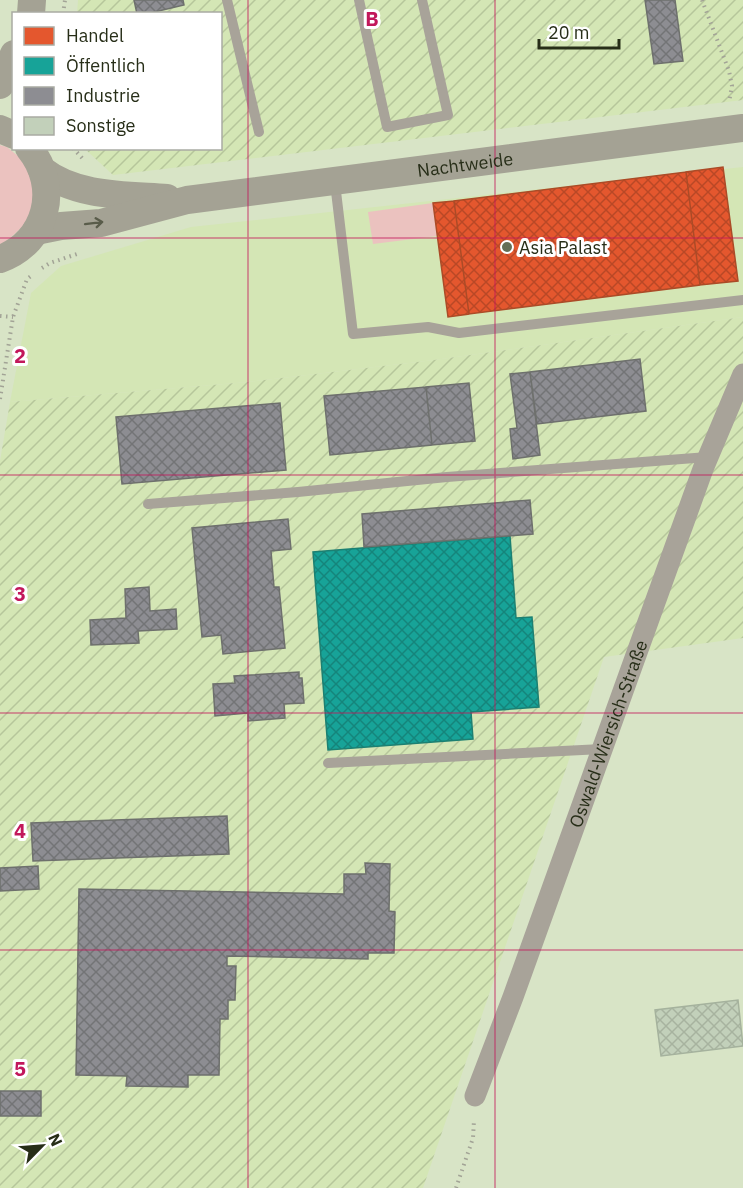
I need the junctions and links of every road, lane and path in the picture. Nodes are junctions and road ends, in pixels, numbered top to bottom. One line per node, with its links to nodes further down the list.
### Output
1 (227, 0): 8 (lane)
2 (359, 0): 3 (lane)
3 (422, 0)
4 (702, 0): 7 (path)
5 (12, 58): 6 (street)
6 (0, 85)
7 (732, 130): 10 (street, Nachtweide)
8 (259, 132)
9 (29, 150): 11 (street, Nachtweide); 12 (street)
10 (334, 180): 11 (street, Nachtweide); 15 (lane)
11 (188, 200): 12 (street, Nachtweide, one-way to 11)
12 (36, 231): 14 (street)
13 (82, 252): 17 (path)
14 (1, 260)
15 (743, 300)
16 (0, 316): 17 (path)
17 (13, 317): 19 (path)
18 (743, 374): 20 (street, Oswald-Wiersich-Straße)
19 (0, 399)
20 (708, 457): 21 (lane); 22 (street, Oswald-Wiersich-Straße)
21 (148, 504)
22 (602, 749): 23 (lane); 24 (street, Oswald-Wiersich-Straße)
23 (328, 763)
24 (475, 1096): 25 (path)
25 (456, 1188)

